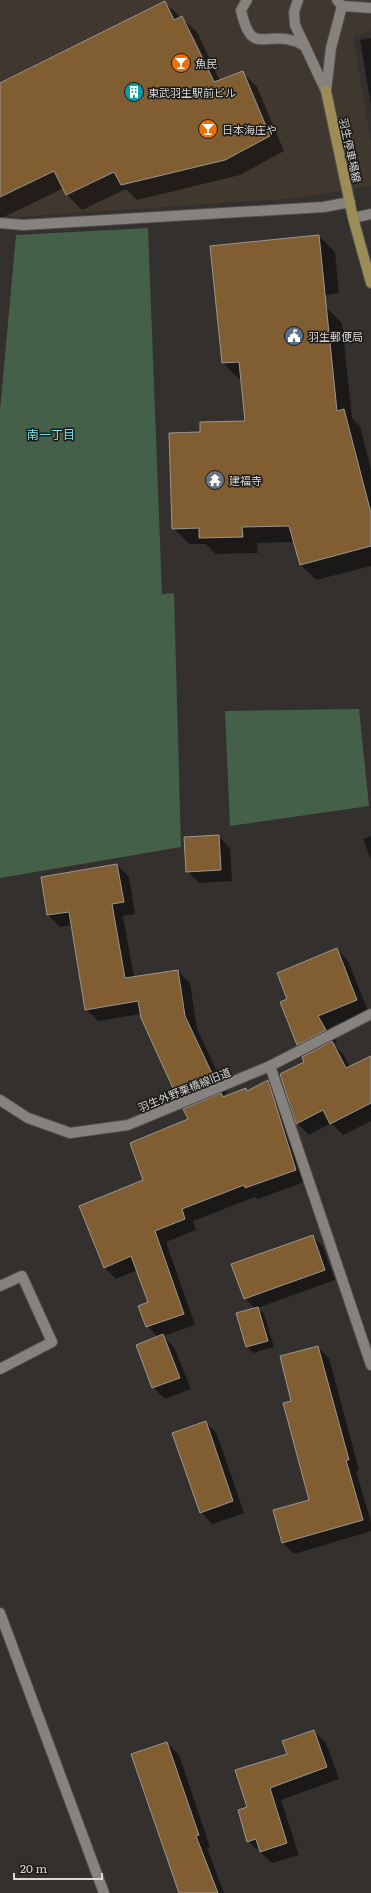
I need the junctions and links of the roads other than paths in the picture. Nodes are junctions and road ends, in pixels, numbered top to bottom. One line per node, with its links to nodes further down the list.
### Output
1 (247, 0): 5 (street)
2 (298, 0): 5 (street)
3 (340, 3): 4 (street); 6 (street)
4 (371, 8)
5 (305, 46): 6 (street)
6 (326, 91): 7 (main road, 羽生停車場線)
7 (350, 202): 9 (main road, 羽生停車場線); 10 (street)
8 (371, 214): 9 (street)
9 (353, 218): 11 (main road, 羽生停車場線)
10 (0, 223)
11 (371, 283)
12 (371, 1014): 13 (street, 羽生外野栗橋線旧道)
13 (270, 1066): 14 (street, 羽生外野栗橋線旧道); 16 (street)
14 (0, 1100)
15 (0, 1286): 17 (street)
16 (371, 1365)
17 (0, 1369)
18 (0, 1613): 19 (street)
19 (104, 1893)

